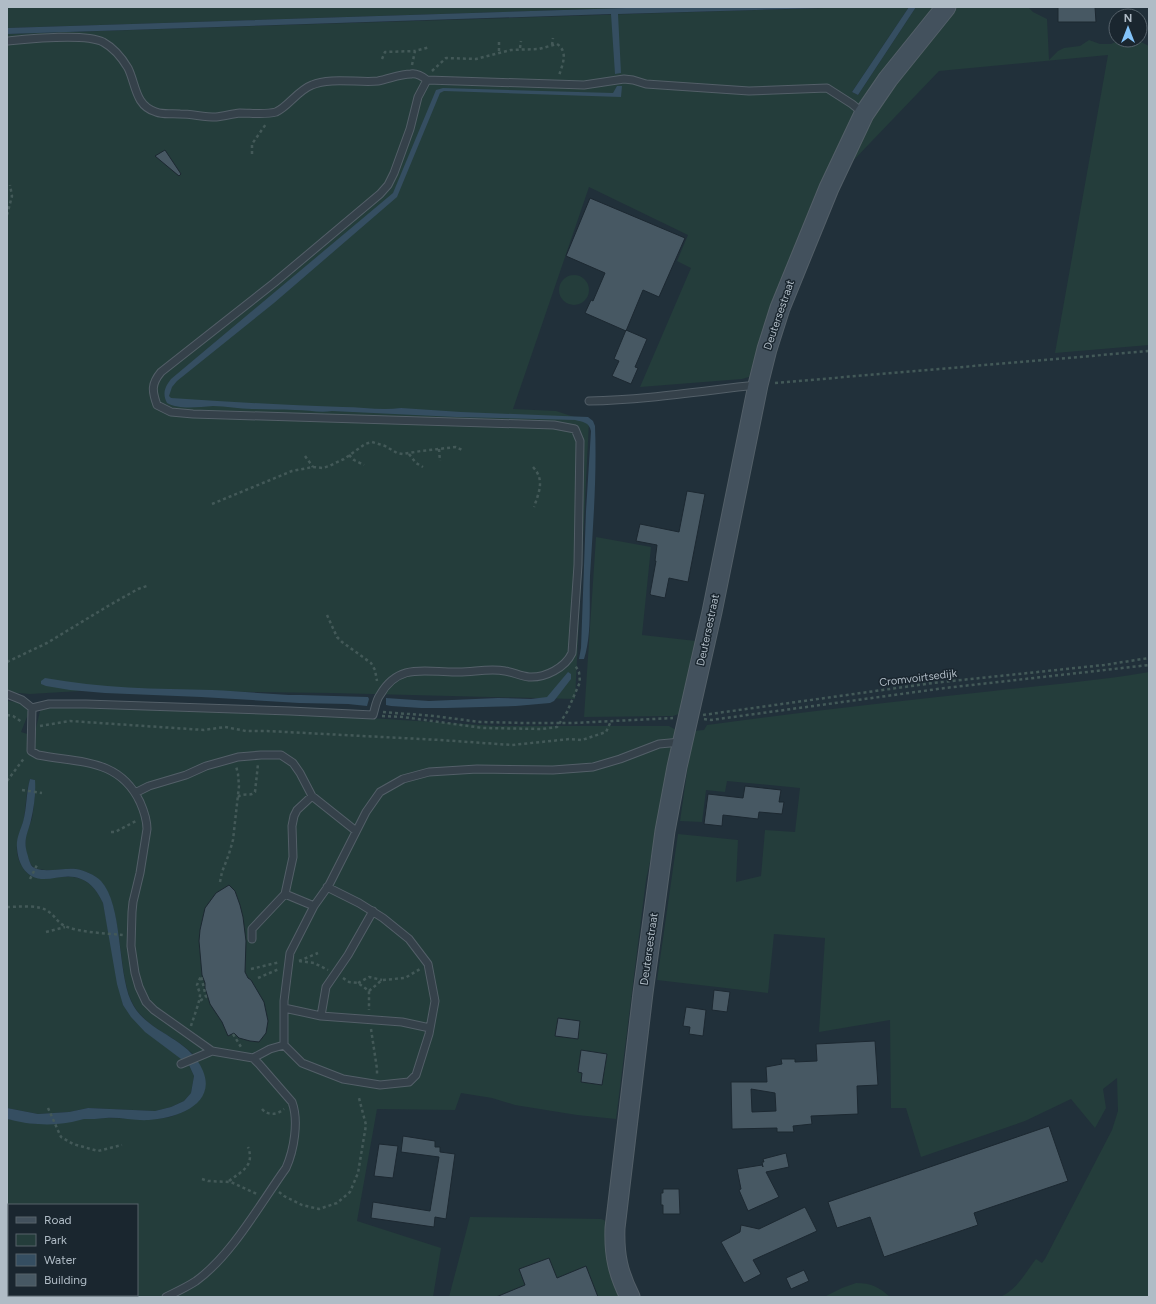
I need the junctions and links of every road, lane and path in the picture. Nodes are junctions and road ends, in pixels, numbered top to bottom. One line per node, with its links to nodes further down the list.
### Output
1 (946, 7): 16 (street, Deutersestraat)
2 (553, 38): 6 (path)
3 (7, 41): 15 (lane)
4 (521, 41): 8 (path)
5 (499, 42): 10 (path)
6 (552, 45): 8 (path); 14 (path)
7 (430, 47): 9 (path)
8 (520, 48): 10 (path)
9 (415, 51): 11 (path); 12 (path)
10 (499, 53): 13 (path)
11 (382, 59)
12 (411, 74): 13 (lane); 15 (lane)
13 (426, 79): 14 (lane); 37 (lane)
14 (554, 84): 16 (lane)
15 (271, 113): 17 (path)
16 (864, 114): 21 (street, Deutersestraat)
17 (252, 154)
18 (10, 185): 19 (path)
19 (7, 215)
20 (1149, 351): 21 (path)
21 (758, 384): 22 (lane); 46 (street, Deutersestraat)
22 (590, 401)
23 (439, 449): 24 (path); 25 (path); 28 (path)
24 (464, 451)
25 (409, 454): 26 (path); 31 (path)
26 (349, 455): 29 (path); 30 (path)
27 (305, 456): 30 (path)
28 (440, 461)
29 (364, 465)
30 (313, 467): 33 (path)
31 (423, 467)
32 (533, 467): 34 (path)
33 (212, 504)
34 (534, 507)
35 (147, 586): 39 (path)
36 (327, 615): 42 (path)
37 (572, 653): 42 (lane); 45 (path)
38 (1149, 658): 46 (path, Cromvoirtsedijk)
39 (7, 662)
40 (1149, 665): 46 (path)
41 (7, 694): 43 (lane)
42 (379, 696): 45 (lane)
43 (32, 708): 45 (lane); 48 (lane)
44 (7, 715): 48 (path)
45 (374, 715)
46 (689, 717): 49 (street, Deutersestraat)
47 (611, 721): 48 (path)
48 (32, 725): 50 (lane)
49 (683, 742): 60 (lane); 103 (street, Deutersestraat)
50 (31, 752): 53 (path); 56 (lane)
51 (261, 754): 52 (lane); 57 (lane); 58 (path)
52 (232, 758): 56 (lane); 58 (path)
53 (7, 781)
54 (22, 790): 55 (path)
55 (42, 793)
56 (135, 793): 59 (lane)
57 (312, 796): 60 (lane); 66 (lane)
58 (238, 798): 64 (path)
59 (145, 815): 61 (path); 86 (lane)
60 (356, 831): 65 (lane)
61 (111, 832)
62 (38, 865): 63 (path)
63 (30, 879)
64 (220, 882)
65 (327, 887): 67 (lane); 69 (lane)
66 (285, 894): 67 (lane); 73 (lane)
67 (314, 906): 74 (lane)
68 (7, 907): 70 (path)
69 (372, 911): 75 (lane); 77 (lane)
70 (66, 926): 71 (path); 72 (path)
71 (46, 932)
72 (124, 935)
73 (252, 939)
74 (289, 960): 76 (path); 77 (path); 82 (lane)
75 (428, 964): 78 (path); 85 (lane)
76 (251, 969)
77 (336, 973): 79 (path); 83 (lane)
78 (382, 980): 79 (path); 80 (path)
79 (358, 983): 80 (path)
80 (369, 991): 84 (path)
81 (198, 1002): 81 (path); 86 (path)
82 (284, 1008): 83 (lane); 87 (lane)
83 (321, 1016): 84 (lane)
84 (370, 1020): 85 (lane); 91 (path)
85 (430, 1028): 91 (lane)
86 (191, 1036): 88 (lane)
87 (284, 1045): 89 (lane); 91 (lane)
88 (212, 1051): 89 (lane); 90 (lane)
89 (253, 1058): 92 (lane)
90 (180, 1064)
91 (376, 1084)
92 (285, 1094): 95 (path); 100 (lane)
93 (359, 1098): 100 (path)
94 (48, 1108): 96 (path)
95 (262, 1109)
96 (122, 1146)
97 (248, 1147): 99 (path)
98 (202, 1178): 99 (path)
99 (228, 1181): 101 (path)
100 (272, 1187): 101 (lane)
101 (265, 1198): 102 (lane)
102 (166, 1297)
103 (630, 1297)

